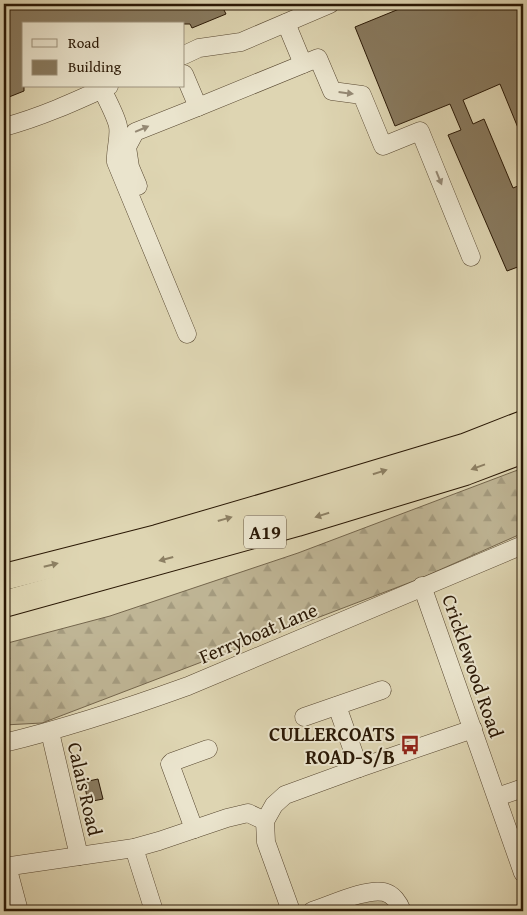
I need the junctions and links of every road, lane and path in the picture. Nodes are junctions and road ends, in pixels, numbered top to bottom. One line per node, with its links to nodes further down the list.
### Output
1 (330, 4): 2 (street)
2 (286, 23): 3 (street); 4 (street)
3 (185, 55)
4 (303, 64): 7 (street); 9 (street, one-way to 9)
5 (185, 76): 7 (street)
6 (106, 88): 8 (street); 11 (street)
7 (198, 107): 10 (street, one-way to 7)
8 (4, 127)
9 (471, 257)
10 (185, 300)
11 (187, 334)
12 (523, 424): 15 (highway, A19, one-way to 12)
13 (523, 450): 17 (highway, A19, one-way to 17)
14 (523, 544): 16 (street, Ferryboat Lane)
15 (4, 577)
16 (422, 586): 21 (street, Cricklewood Road); 22 (street, Ferryboat Lane)
17 (4, 604)
18 (382, 690): 19 (street)
19 (337, 706): 20 (street); 25 (street)
20 (304, 717)
21 (473, 729): 25 (street); 27 (street, Cricklewood Road)
22 (50, 732): 23 (street, Ferryboat Lane); 31 (street, Calais Road)
23 (4, 743)
24 (208, 750): 29 (street)
25 (358, 768): 28 (street)
26 (523, 788): 27 (street)
27 (497, 797): 33 (street, Cricklewood Road)
28 (265, 821): 29 (street); 36 (street)
29 (194, 829): 30 (street)
30 (134, 848): 31 (street); 35 (street)
31 (79, 856): 32 (street)
32 (5, 867): 34 (street)
33 (523, 873)
34 (19, 911)
35 (154, 911)
36 (292, 911)
37 (312, 911): 38 (street)
38 (402, 911)

